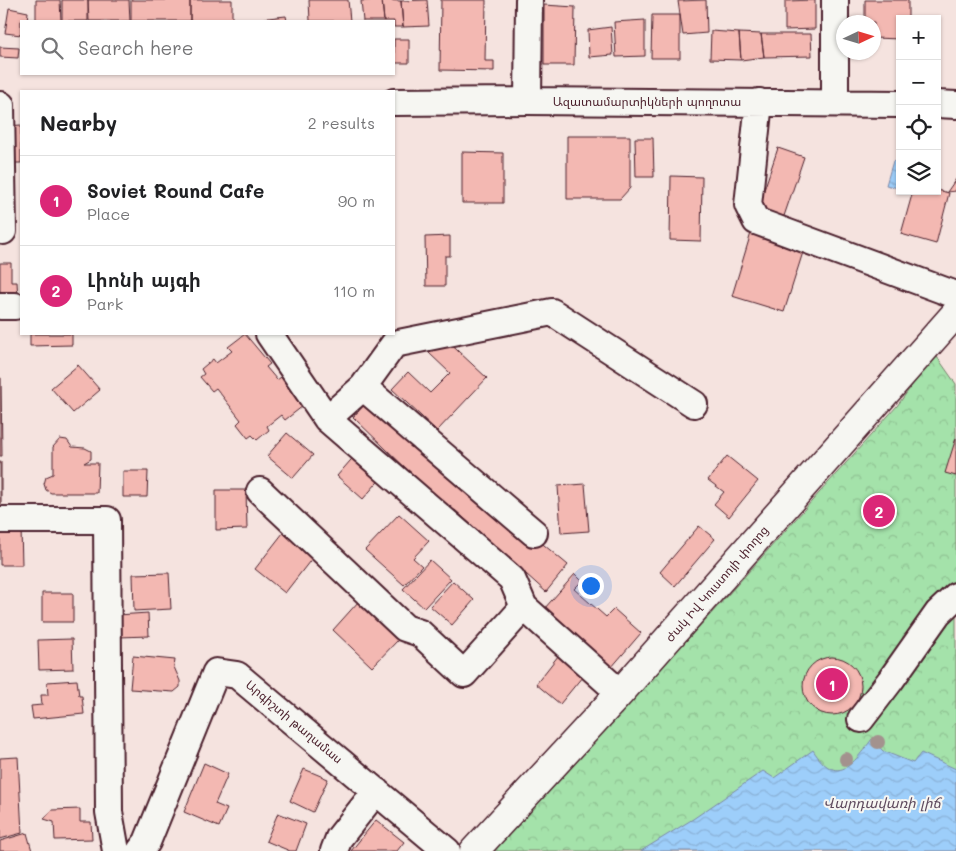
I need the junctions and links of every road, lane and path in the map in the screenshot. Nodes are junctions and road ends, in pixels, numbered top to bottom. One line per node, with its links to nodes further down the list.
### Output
1 (529, 0): 3 (street)
2 (835, 0): 6 (street)
3 (528, 101): 4 (street, Ազատամարտիկների պողոտա); 5 (street, Ազատամարտիկների պողոտա)
4 (395, 102)
5 (759, 102): 6 (street, Ազատամարտիկների պողոտա); 13 (street)
6 (835, 102): 7 (street, Ազատամարտիկների պողոտա)
7 (896, 104)
8 (941, 104): 11 (street)
9 (0, 105): 10 (street); 12 (street)
10 (20, 105)
11 (956, 105)
12 (3, 230)
13 (956, 294)
14 (956, 312): 24 (main road, Ժակ Իվ Կուստոյի փողոց)
15 (270, 335): 18 (street)
16 (363, 387): 17 (street); 18 (street); 21 (street)
17 (694, 404)
18 (328, 419): 23 (street)
19 (260, 491): 23 (street)
20 (0, 520): 27 (street)
21 (534, 533)
22 (956, 596): 25 (street)
23 (524, 607): 24 (street)
24 (620, 693): 31 (main road, Ժակ Իվ Կուստոյի փողոց)
25 (861, 719)
26 (376, 791): 28 (street, Արգիշտի թաղամաս); 29 (street); 30 (street, Արգիշտի թաղամաս)
27 (116, 851)
28 (140, 851)
29 (334, 851)
30 (448, 851)
31 (474, 851)

